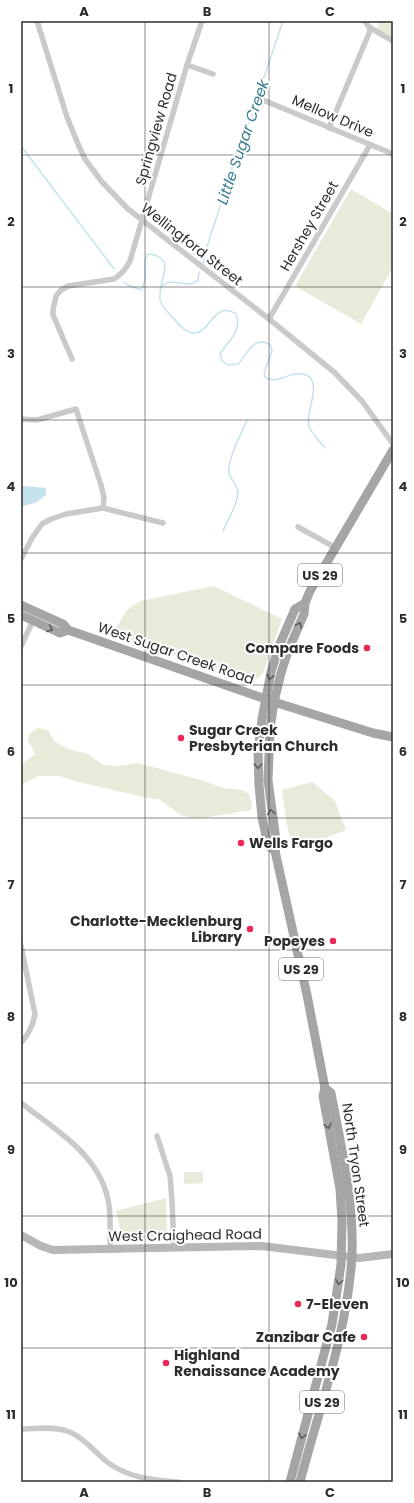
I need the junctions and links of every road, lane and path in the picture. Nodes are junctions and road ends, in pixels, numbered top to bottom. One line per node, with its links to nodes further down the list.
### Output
1 (36, 21): 12 (street, Wellingford Street)
2 (202, 21): 6 (street, Springview Road)
3 (365, 21): 4 (street)
4 (369, 27): 5 (street); 9 (street)
5 (393, 41)
6 (187, 65): 7 (street); 12 (street, Springview Road)
7 (213, 74)
8 (263, 100): 9 (street, Mellow Drive)
9 (329, 128): 10 (street, Mellow Drive)
10 (370, 145): 11 (street, Mellow Drive); 13 (street, Hershey Street)
11 (393, 154)
12 (142, 220): 13 (street, Wellingford Street); 14 (street, Springview Road)
13 (269, 319): 16 (street, Wellingford Street)
14 (72, 359)
15 (21, 419): 18 (street)
16 (393, 444)
17 (393, 450): 21 (main road, North Tryon Street / US 29)
18 (104, 508): 19 (street); 22 (street)
19 (163, 523)
20 (298, 527): 21 (street)
21 (336, 548): 28 (main road, North Tryon Street / US 29)
22 (21, 559)
23 (21, 605): 26 (main road, West Sugar Creek Road)
24 (21, 615): 25 (main road, West Sugar Creek Road)
25 (33, 621): 26 (main road, West Sugar Creek Road, one-way to 26); 27 (street)
26 (68, 630): 28 (main road, West Sugar Creek Road)
27 (21, 646)
28 (270, 701): 29 (main road, West Sugar Creek Road); 32 (main road, North Tryon Street / US 29)
29 (393, 738)
30 (21, 946): 31 (street)
31 (21, 1043)
32 (325, 1088): 39 (main road, North Tryon Street / US 29, one-way to 39); 40 (main road, North Tryon Street / US 29)
33 (21, 1103): 37 (street)
34 (157, 1136): 36 (street)
35 (21, 1235): 37 (street, West Craighead Road)
36 (174, 1247): 37 (street, West Craighead Road); 39 (street, West Craighead Road)
37 (110, 1249)
38 (393, 1254): 40 (street, West Craighead Road)
39 (342, 1255): 40 (street, West Craighead Road); 43 (main road, North Tryon Street / US 29, one-way to 43)
40 (352, 1256): 44 (main road, North Tryon Street / US 29)
41 (21, 1430): 42 (street)
42 (178, 1482)
43 (290, 1482)
44 (300, 1482)

